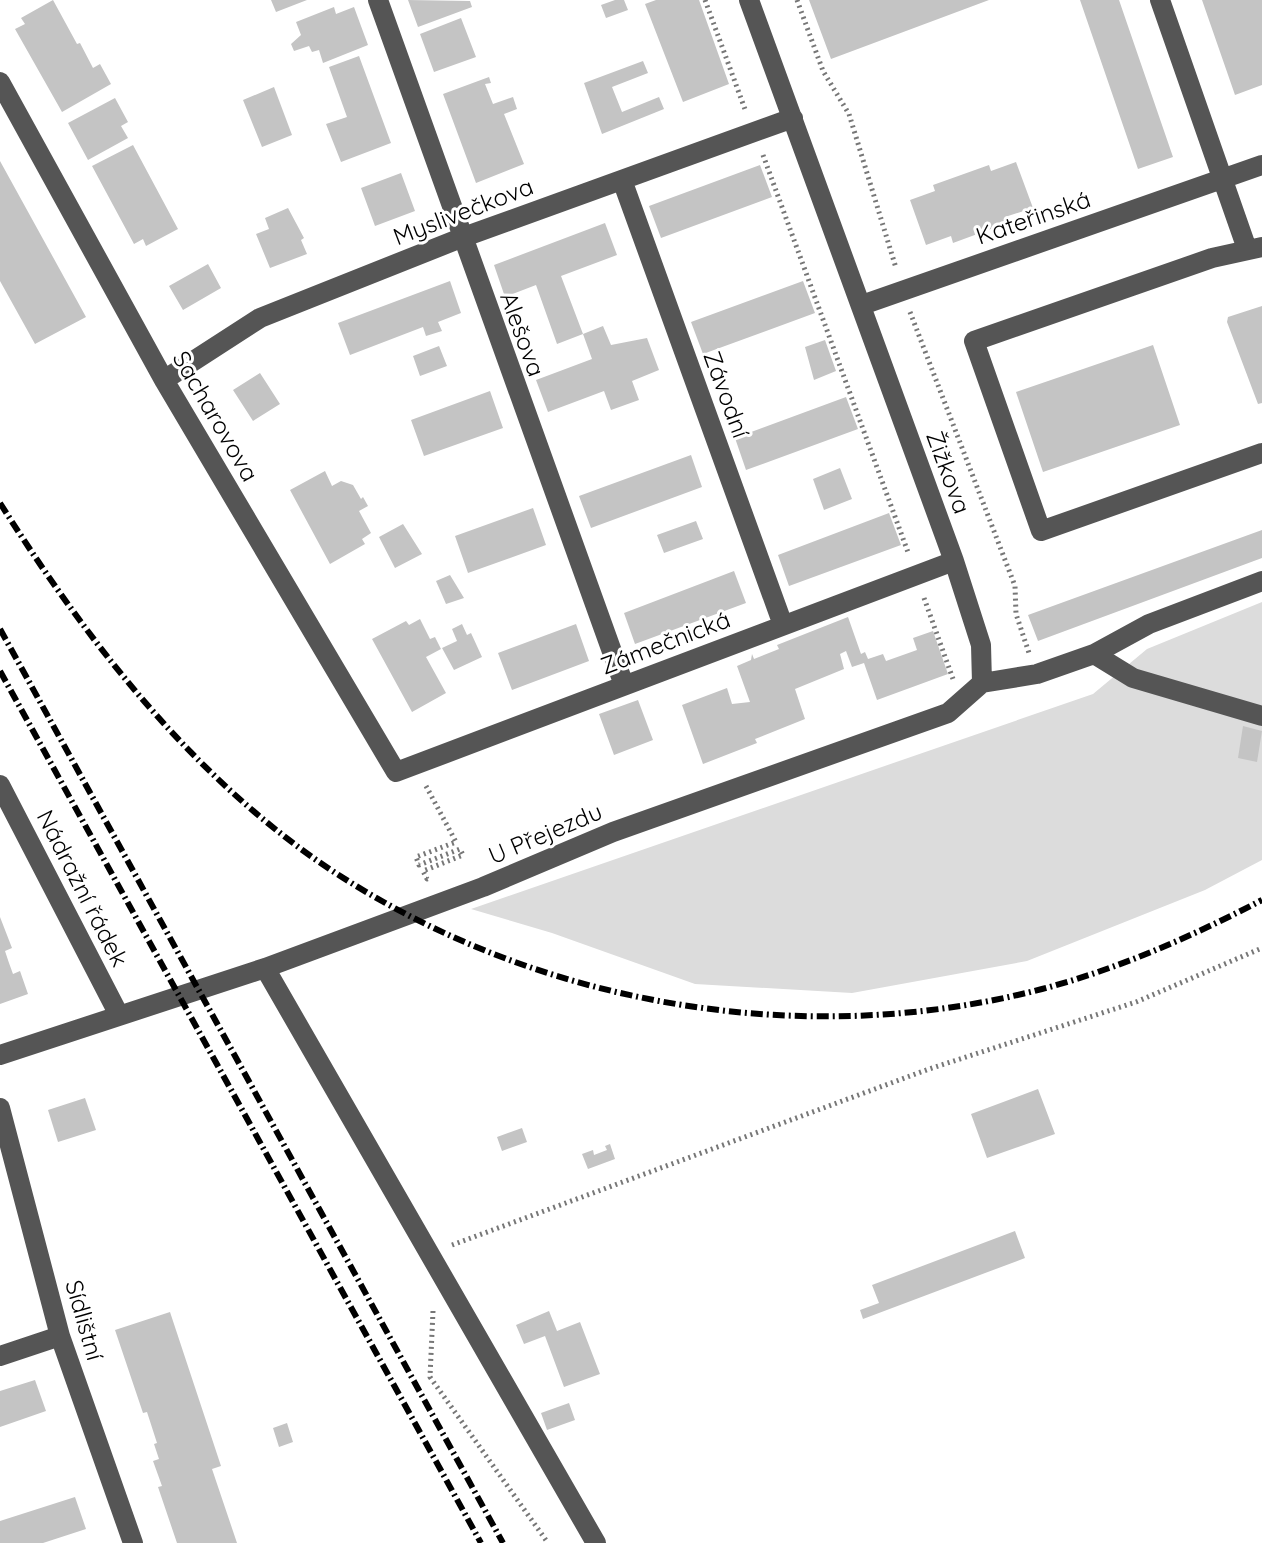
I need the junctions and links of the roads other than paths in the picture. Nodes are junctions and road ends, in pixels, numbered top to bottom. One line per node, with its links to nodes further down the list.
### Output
1 (378, 0): 9 (street, Alešova)
2 (749, 0): 5 (street, Žižkova)
3 (1160, 0): 7 (street)
4 (0, 82): 12 (street, Sacharovova)
5 (793, 118): 8 (street, Myslivečkova); 11 (street, Žižkova)
6 (1262, 165): 7 (street, Kateřinská)
7 (1222, 177): 10 (street); 11 (street, Kateřinská)
8 (622, 180): 9 (street, Myslivečkova); 16 (street, Závodní)
9 (461, 238): 12 (street, Myslivečkova); 19 (street, Alešova)
10 (1255, 248): 13 (street)
11 (862, 305): 14 (street, Žižkova)
12 (164, 380): 21 (street, Sacharovova)
13 (1262, 453)
14 (954, 561): 16 (street, Zámečnická); 18 (street, Žižkova)
15 (1262, 581): 17 (street)
16 (783, 625): 19 (street, Zámečnická)
17 (1094, 654): 18 (street); 20 (street)
18 (982, 683): 23 (street, U Přejezdu)
19 (624, 685): 21 (street, Zámečnická)
20 (1262, 716)
21 (405, 768)
22 (0, 785): 24 (street, Nádražní řádek)
23 (265, 968): 24 (street, U Přejezdu); 32 (street)
24 (119, 1015): 25 (street, U Přejezdu)
25 (0, 1055)
26 (0, 1108): 27 (street, Sídlištní)
27 (21, 1180): 28 (street); 29 (street, Sídlištní)
28 (0, 1187)
29 (60, 1336): 30 (street); 31 (street, Sídlištní)
30 (0, 1356)
31 (133, 1543)
32 (596, 1543)

